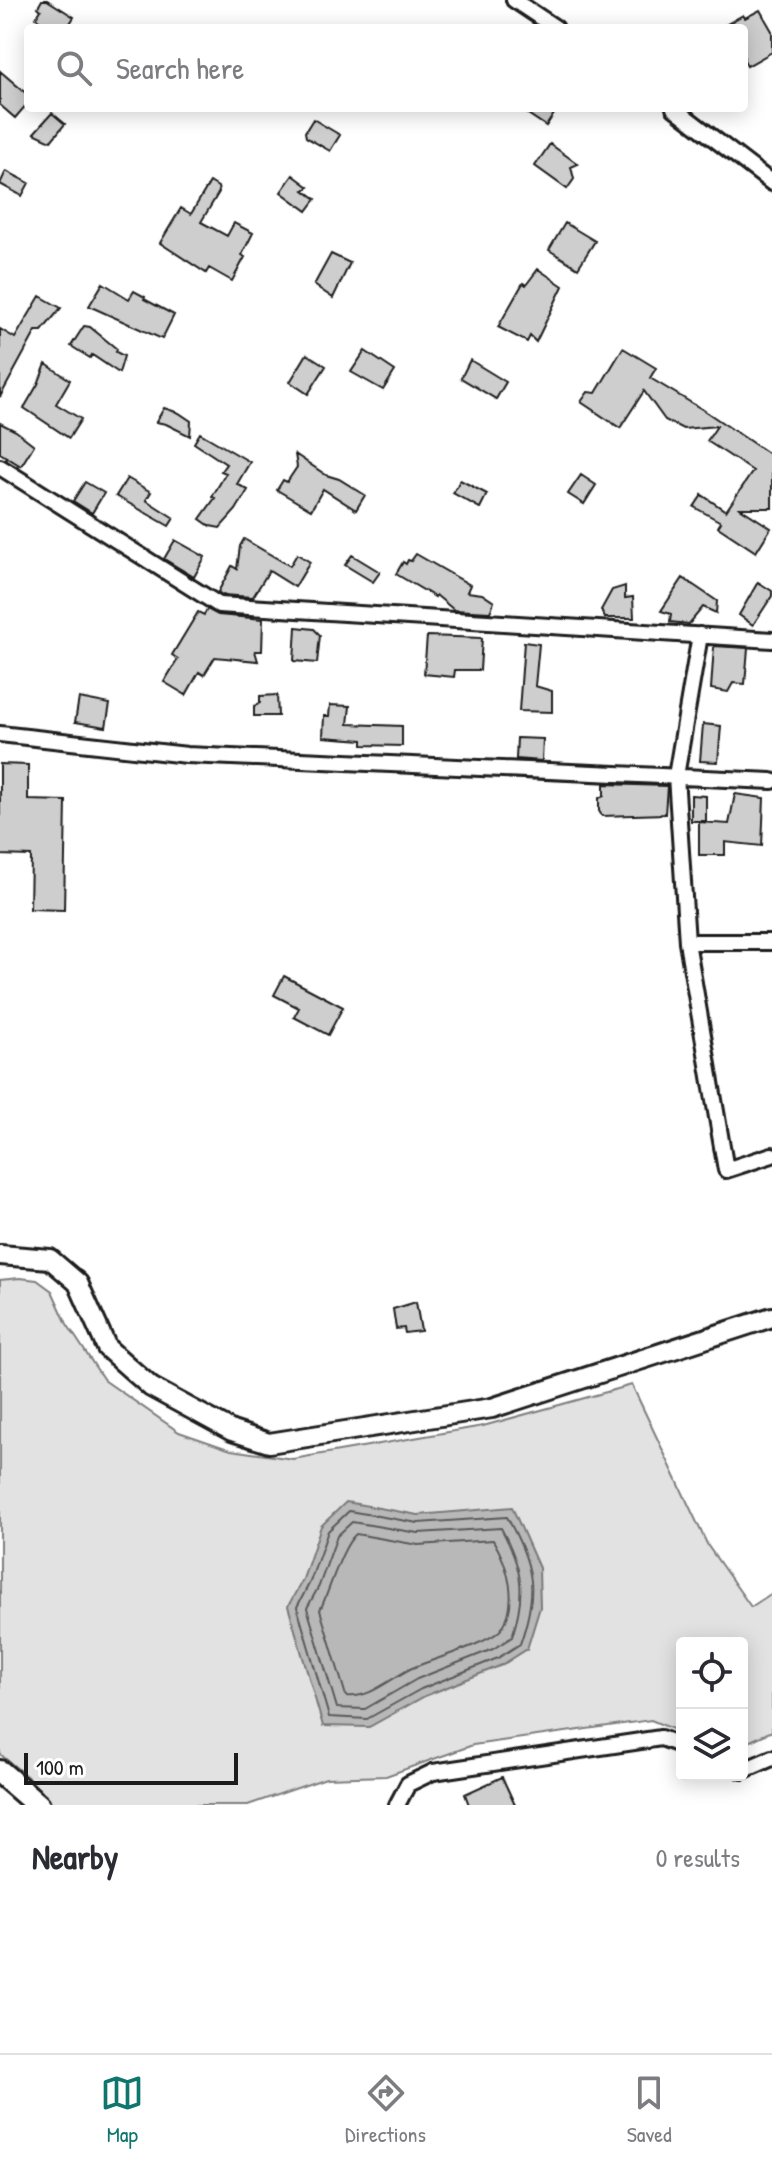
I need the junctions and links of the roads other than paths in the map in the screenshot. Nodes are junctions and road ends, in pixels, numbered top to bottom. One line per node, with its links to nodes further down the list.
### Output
1 (514, 0): 2 (street)
2 (550, 24)
3 (679, 112): 4 (street)
4 (772, 183)
5 (0, 467): 6 (street)
6 (700, 635): 7 (street); 9 (street)
7 (772, 640)
8 (0, 734): 9 (street)
9 (676, 776): 10 (street); 11 (street)
10 (772, 781)
11 (687, 942): 12 (street); 13 (street)
12 (772, 942)
13 (772, 1155)
14 (0, 1255): 15 (main road)
15 (772, 1317)
16 (676, 1744): 21 (street)
17 (772, 1758): 18 (street)
18 (748, 1768)
19 (0, 1772): 20 (highway)
20 (38, 1805)
21 (397, 1805)

